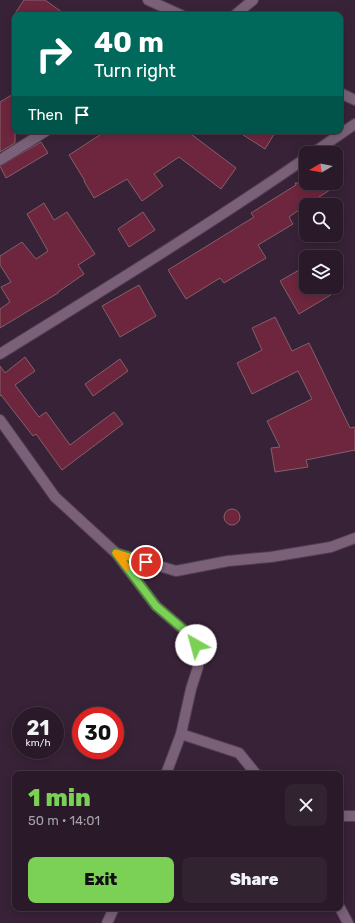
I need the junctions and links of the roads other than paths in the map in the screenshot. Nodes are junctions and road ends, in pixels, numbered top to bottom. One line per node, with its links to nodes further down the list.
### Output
1 (148, 0): 3 (street)
2 (253, 0): 4 (street)
3 (174, 12)
4 (239, 12)
5 (343, 94): 6 (street)
6 (355, 100)
7 (355, 124): 8 (street)
8 (343, 132)
9 (41, 134): 12 (street)
10 (341, 134): 11 (street)
11 (323, 146)
12 (0, 160)
13 (299, 163): 14 (street)
14 (0, 354)
15 (0, 420): 17 (street)
16 (355, 538): 17 (street)
17 (116, 553): 18 (street)
18 (181, 734): 19 (street); 20 (street)
19 (167, 771)
20 (254, 771)
21 (343, 816): 22 (street)
22 (355, 816)
23 (113, 911): 25 (street)
24 (342, 911): 26 (street)
25 (107, 923)
26 (348, 923)

